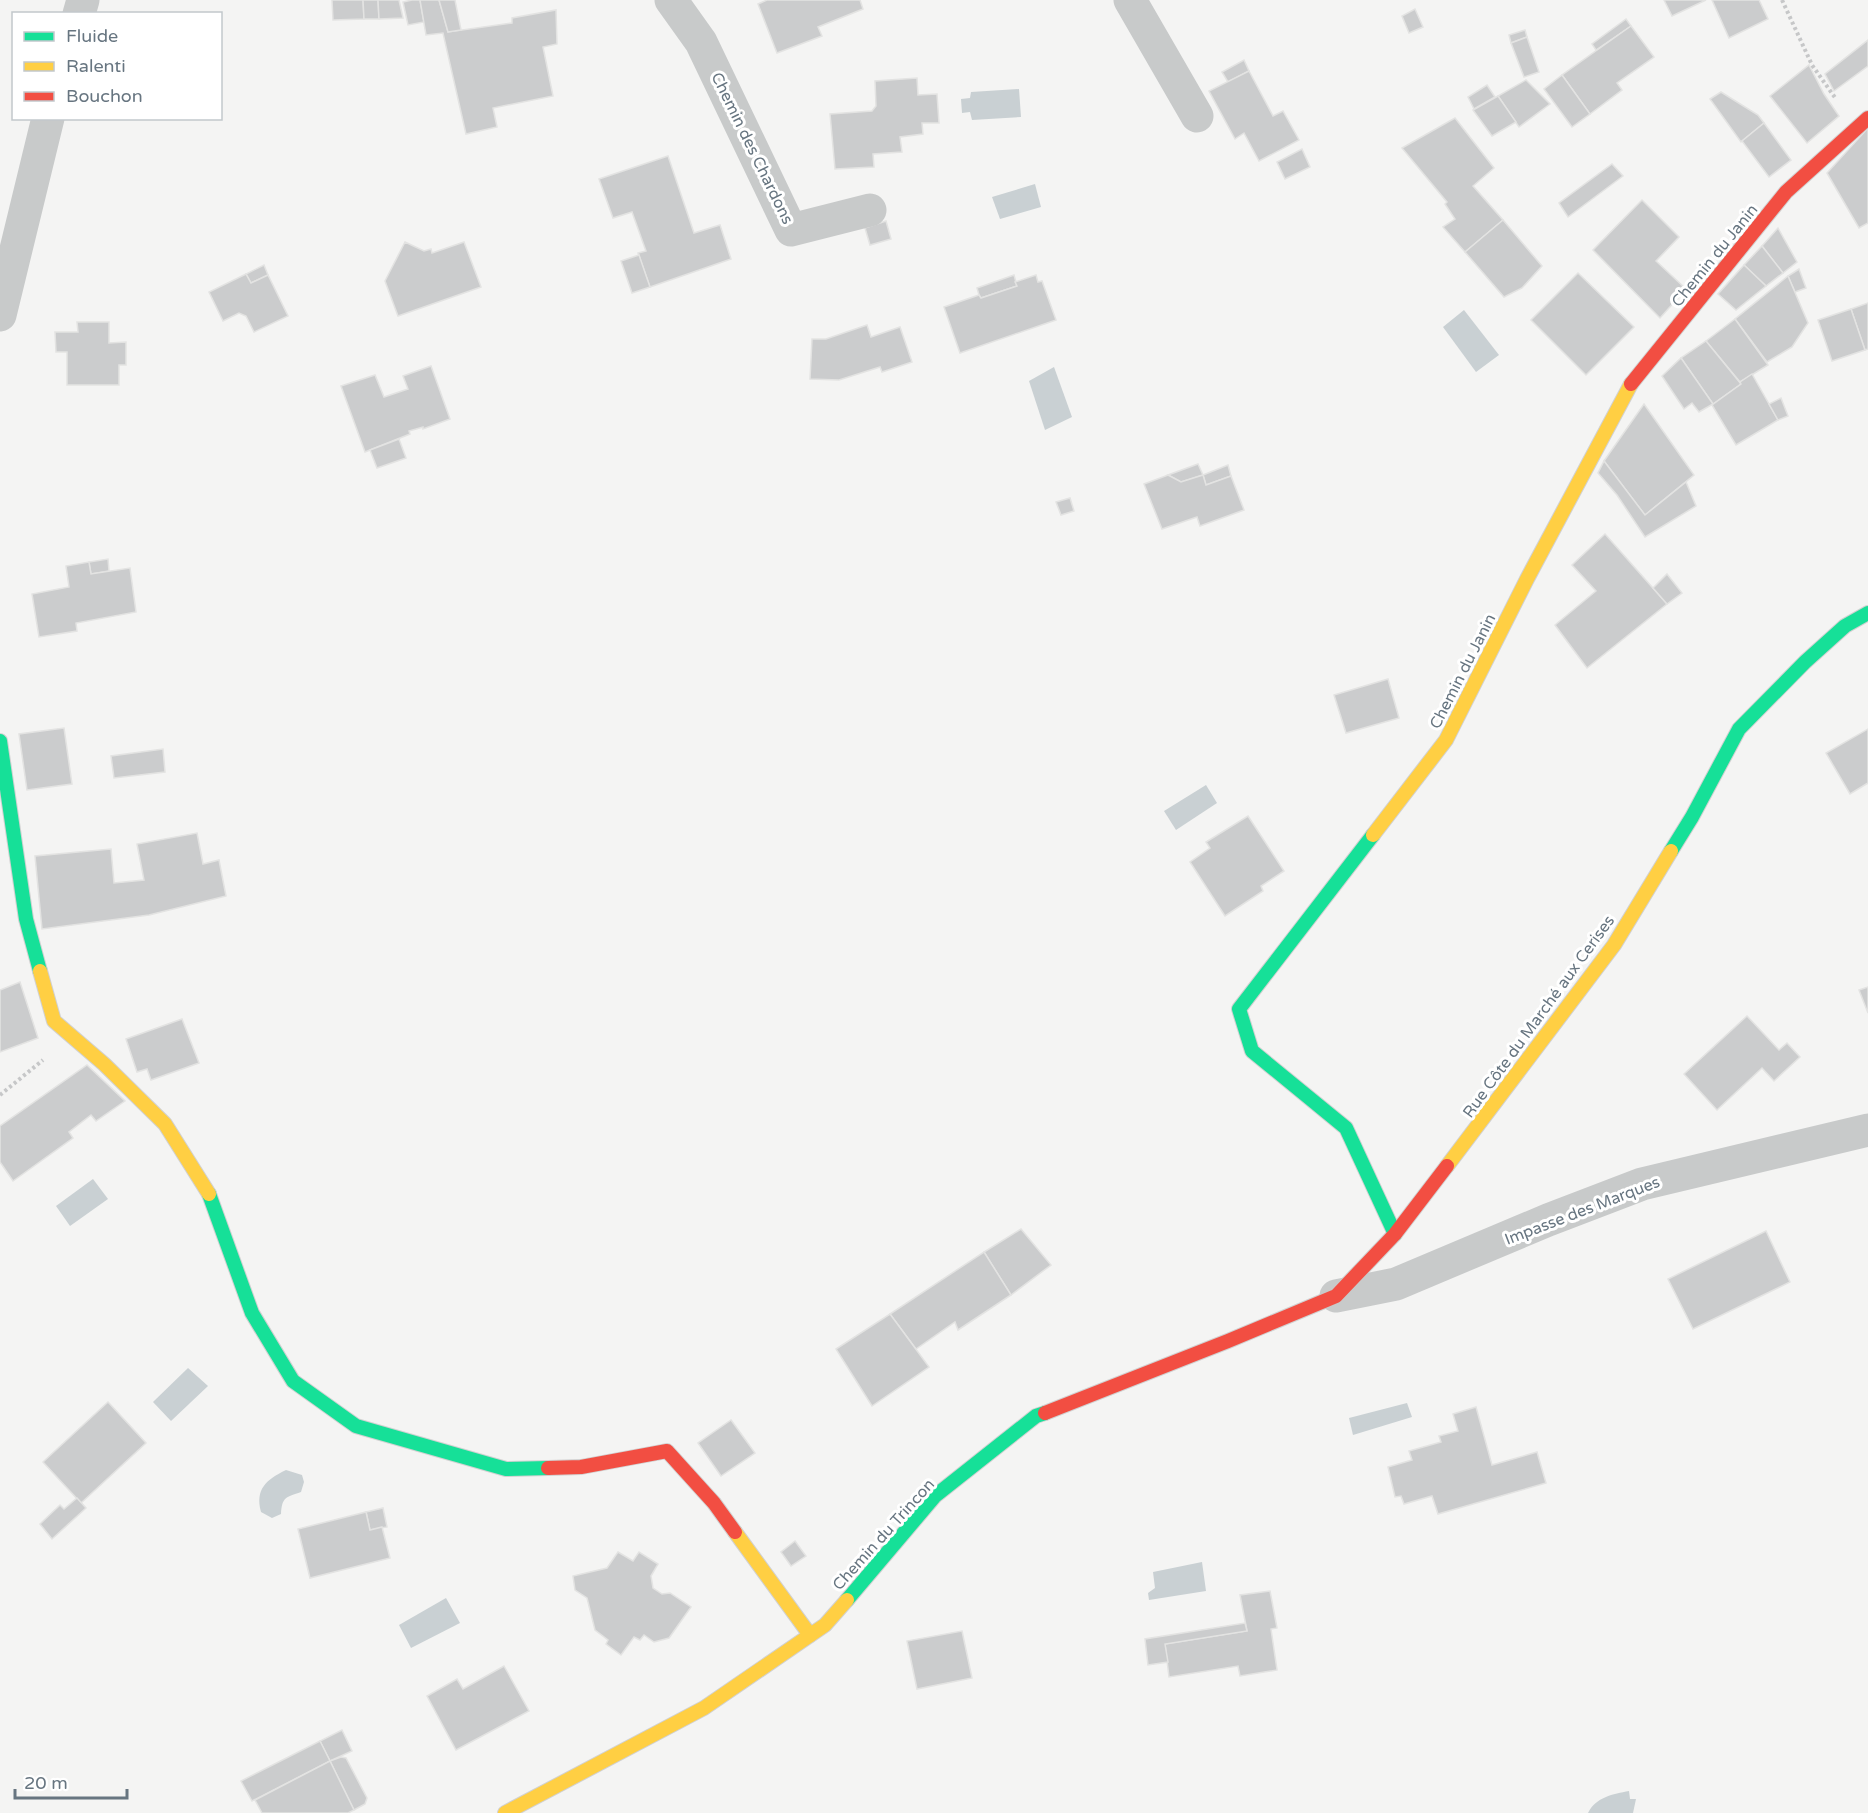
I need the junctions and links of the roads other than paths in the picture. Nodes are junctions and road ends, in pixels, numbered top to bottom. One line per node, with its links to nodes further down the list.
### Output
1 (671, 0): 6 (street, Chemin des Chardons)
2 (1130, 0): 3 (street)
3 (1197, 116)
4 (1868, 118): 11 (street, Chemin du Janin)
5 (48, 120): 7 (street)
6 (870, 210)
7 (0, 315)
8 (1868, 613): 11 (street, Rue Côte du Marché aux Cerises)
9 (0, 741): 13 (street)
10 (1868, 1130): 12 (street, Impasse des Marques)
11 (1395, 1234): 12 (street, Rue Côte du Marché aux Cerises)
12 (1336, 1296): 13 (street, Chemin du Trincon)
13 (810, 1635): 14 (street, Chemin du Trincon)
14 (505, 1813)

